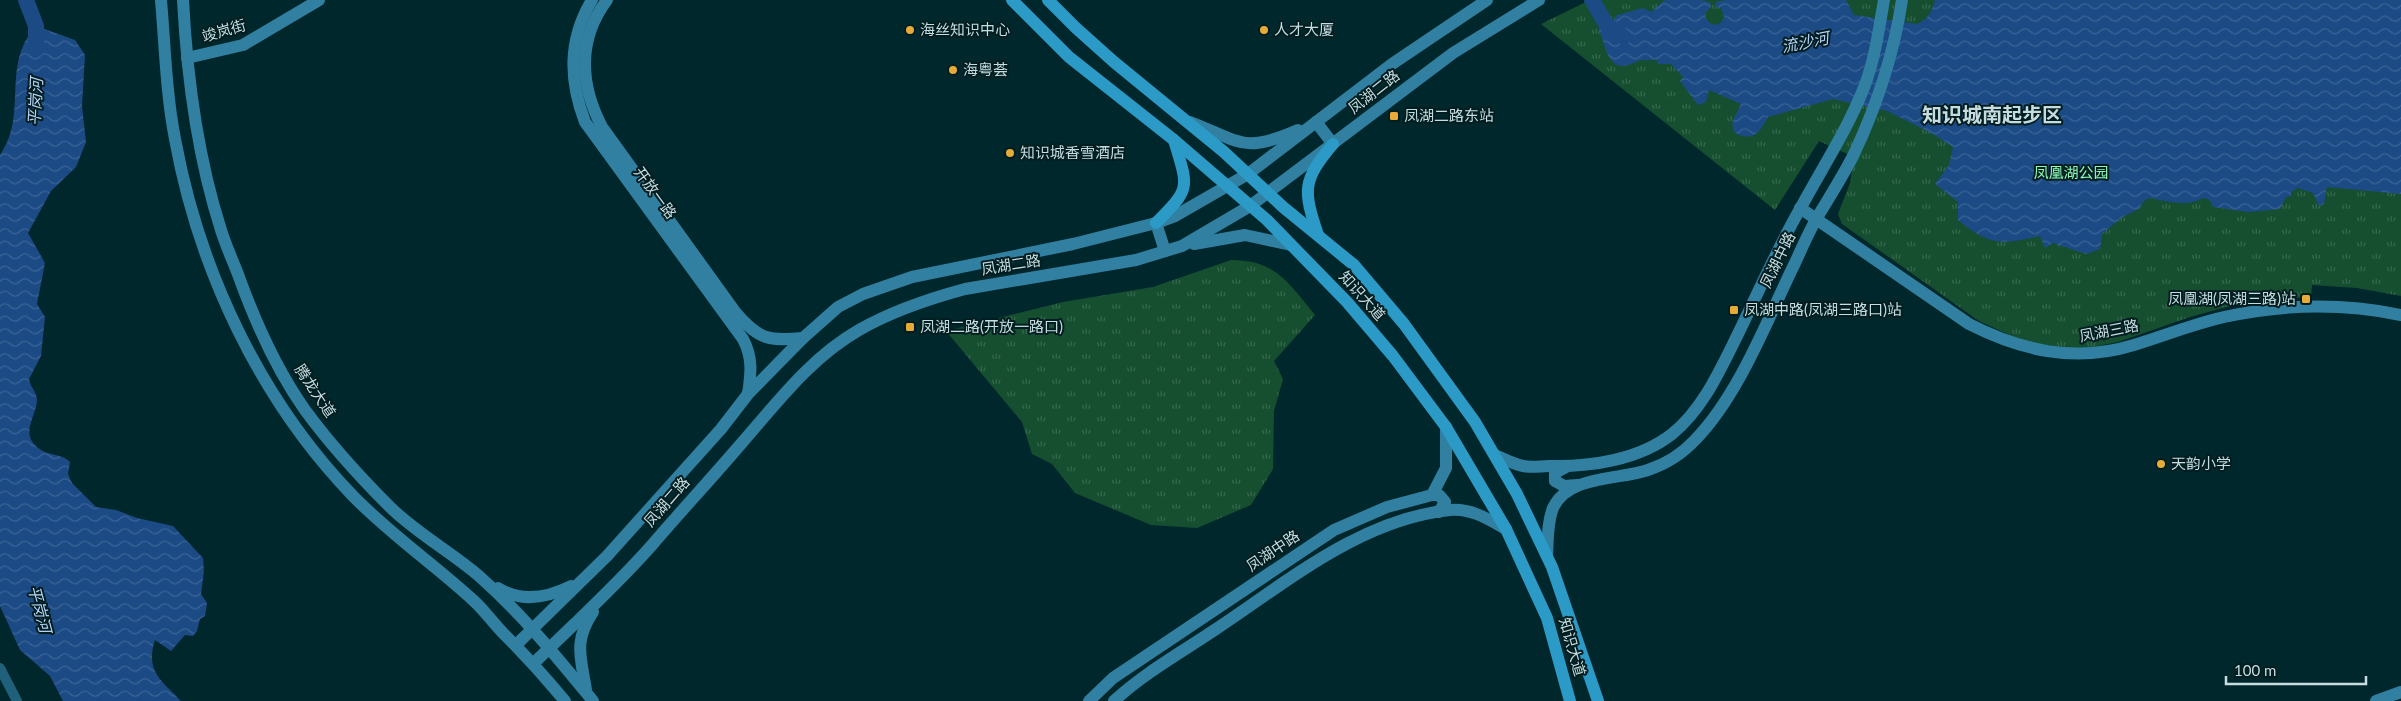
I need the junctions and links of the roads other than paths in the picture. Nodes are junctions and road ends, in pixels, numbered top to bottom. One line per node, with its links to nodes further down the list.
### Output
1 (161, 0): 40 (street)
2 (183, 0): 12 (street, 腾龙大道)
3 (319, 0): 12 (street, 竣岚街)
4 (592, 0): 30 (street, 开放一路)
5 (607, 0): 29 (street, 开放一路)
6 (1012, 0): 15 (main road, 知识大道)
7 (1048, 0): 13 (main road, 知识大道)
8 (1487, 0): 14 (street, 凤湖二路)
9 (1538, 0): 16 (street, 凤湖二路)
10 (1884, 0): 21 (street, 凤湖中路)
11 (1902, 0): 22 (street, 凤湖中路)
12 (187, 58): 38 (street, 腾龙大道)
13 (1182, 119): 14 (street); 17 (main road, 知识大道)
14 (1316, 122): 16 (street); 17 (street, 凤湖二路)
15 (1174, 140): 18 (main road, 知识大道); 23 (main road)
16 (1333, 144): 19 (street, 凤湖二路); 24 (main road)
17 (1248, 174): 18 (street, 凤湖二路); 19 (main road, 知识大道)
18 (1227, 187): 20 (main road, 知识大道); 23 (street, 凤湖二路)
19 (1269, 193): 20 (street, 凤湖二路); 24 (main road, 知识大道)
20 (1250, 206): 25 (main road, 知识大道); 26 (street, 凤湖二路)
21 (1800, 208): 22 (street, 凤湖三路); 33 (street, 凤湖中路)
22 (1816, 219): 28 (street, 凤湖三路); 34 (street, 凤湖中路)
23 (1156, 223): 27 (street); 29 (street, 凤湖二路)
24 (1318, 234): 32 (main road, 知识大道)
25 (1291, 245): 26 (street); 31 (main road, 知识大道)
26 (1182, 246): 27 (street, 凤湖二路)
27 (1164, 251): 43 (street, 凤湖二路)
28 (2401, 315)
29 (802, 338): 30 (street, 凤湖二路)
30 (748, 394): 42 (street, 凤湖二路)
31 (1446, 427): 35 (street); 37 (main road, 知识大道)
32 (1495, 455): 33 (street, 凤湖中路); 39 (main road, 知识大道)
33 (1566, 467): 34 (street)
34 (1578, 485): 39 (street)
35 (1432, 495): 36 (street); 53 (street, 凤湖中路)
36 (1439, 512): 37 (street); 54 (street)
37 (1506, 529): 55 (main road, 知识大道)
38 (453, 556): 40 (street); 41 (street, 腾龙大道)
39 (1547, 556): 56 (main road, 知识大道)
40 (439, 573): 45 (street)
41 (478, 575): 42 (street); 44 (street, 腾龙大道)
42 (582, 580): 44 (street, 凤湖二路)
43 (602, 598): 46 (street, 凤湖二路); 50 (street)
44 (533, 629): 45 (street, 凤湖二路); 46 (street, 腾龙大道)
45 (516, 645): 47 (street)
46 (551, 647): 47 (street, 凤湖二路); 50 (street, 腾龙大道)
47 (534, 663): 52 (street)
48 (0, 668): 51 (street)
49 (2401, 692): 57 (street); 58 (street)
50 (590, 697)
51 (17, 701)
52 (565, 701)
53 (1088, 701)
54 (1114, 701)
55 (1570, 701)
56 (1598, 701)
57 (2376, 701)
58 (2384, 701)

